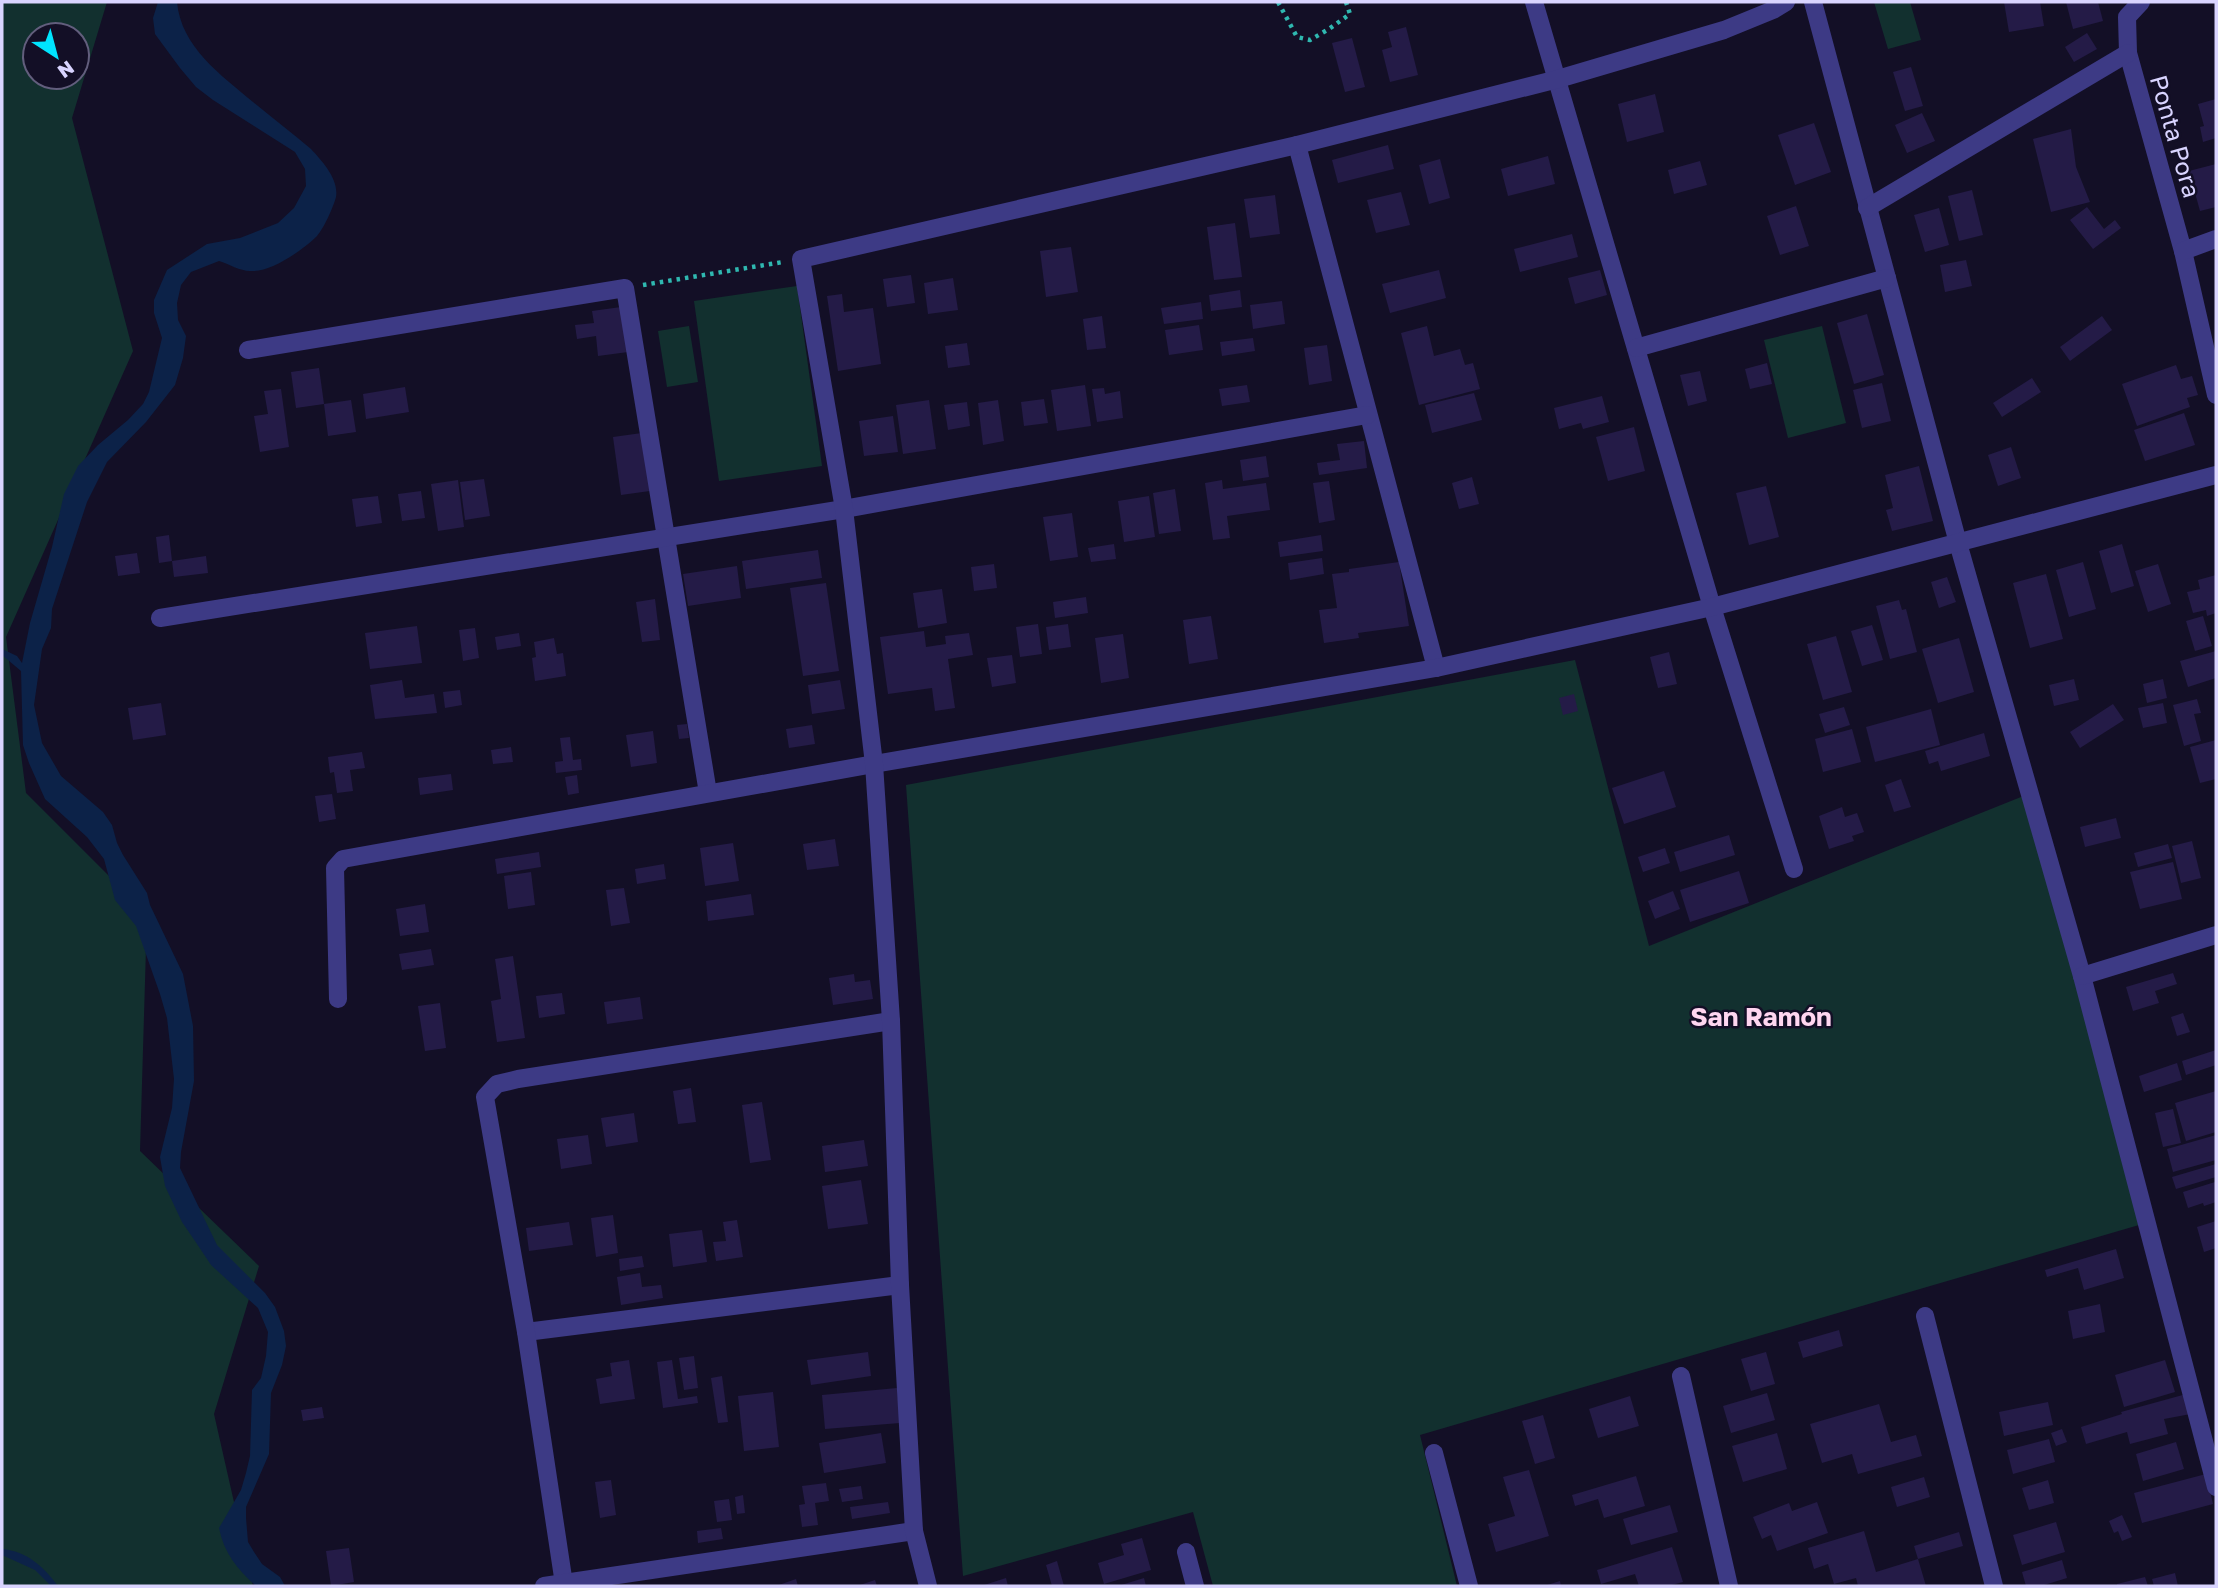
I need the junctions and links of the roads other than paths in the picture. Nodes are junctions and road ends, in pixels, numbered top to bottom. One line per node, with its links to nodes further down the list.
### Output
1 (1534, 2): 6 (street)
2 (1786, 2): 6 (street)
3 (1813, 2): 8 (street)
4 (2141, 2): 5 (street, Ponta Pora)
5 (2127, 53): 8 (street); 10 (street, Ponta Pora)
6 (1558, 79): 7 (street); 12 (street)
7 (1297, 145): 15 (street); 17 (street)
8 (1867, 208): 11 (street)
9 (2216, 239): 10 (street)
10 (2183, 251): 14 (street, Ponta Pora)
11 (1887, 278): 12 (street); 19 (street)
12 (1636, 348): 20 (street)
13 (247, 350): 18 (street)
14 (2216, 395)
15 (1367, 415): 17 (street); 22 (street)
16 (2216, 475): 19 (street)
17 (844, 509): 18 (street); 23 (street)
18 (668, 537): 21 (street); 24 (street)
19 (1958, 543): 20 (street); 27 (street)
20 (1712, 607): 22 (street); 25 (street)
21 (160, 618)
22 (1436, 668): 23 (street)
23 (874, 764): 24 (street); 29 (street)
24 (708, 793): 28 (street)
25 (1794, 869)
26 (2216, 935): 27 (street)
27 (2082, 976): 35 (street)
28 (338, 999)
29 (891, 1021): 30 (street); 32 (street)
30 (900, 1285): 32 (street); 36 (street)
31 (1925, 1316): 44 (street)
32 (526, 1332): 38 (street)
33 (1681, 1376): 43 (street)
34 (1434, 1454): 42 (street)
35 (2216, 1487)
36 (914, 1531): 38 (street); 40 (street)
37 (1186, 1552): 41 (street)
38 (564, 1584): 39 (street)
39 (544, 1586)
40 (928, 1586)
41 (1195, 1586)
42 (1469, 1586)
43 (1729, 1586)
44 (1994, 1586)

